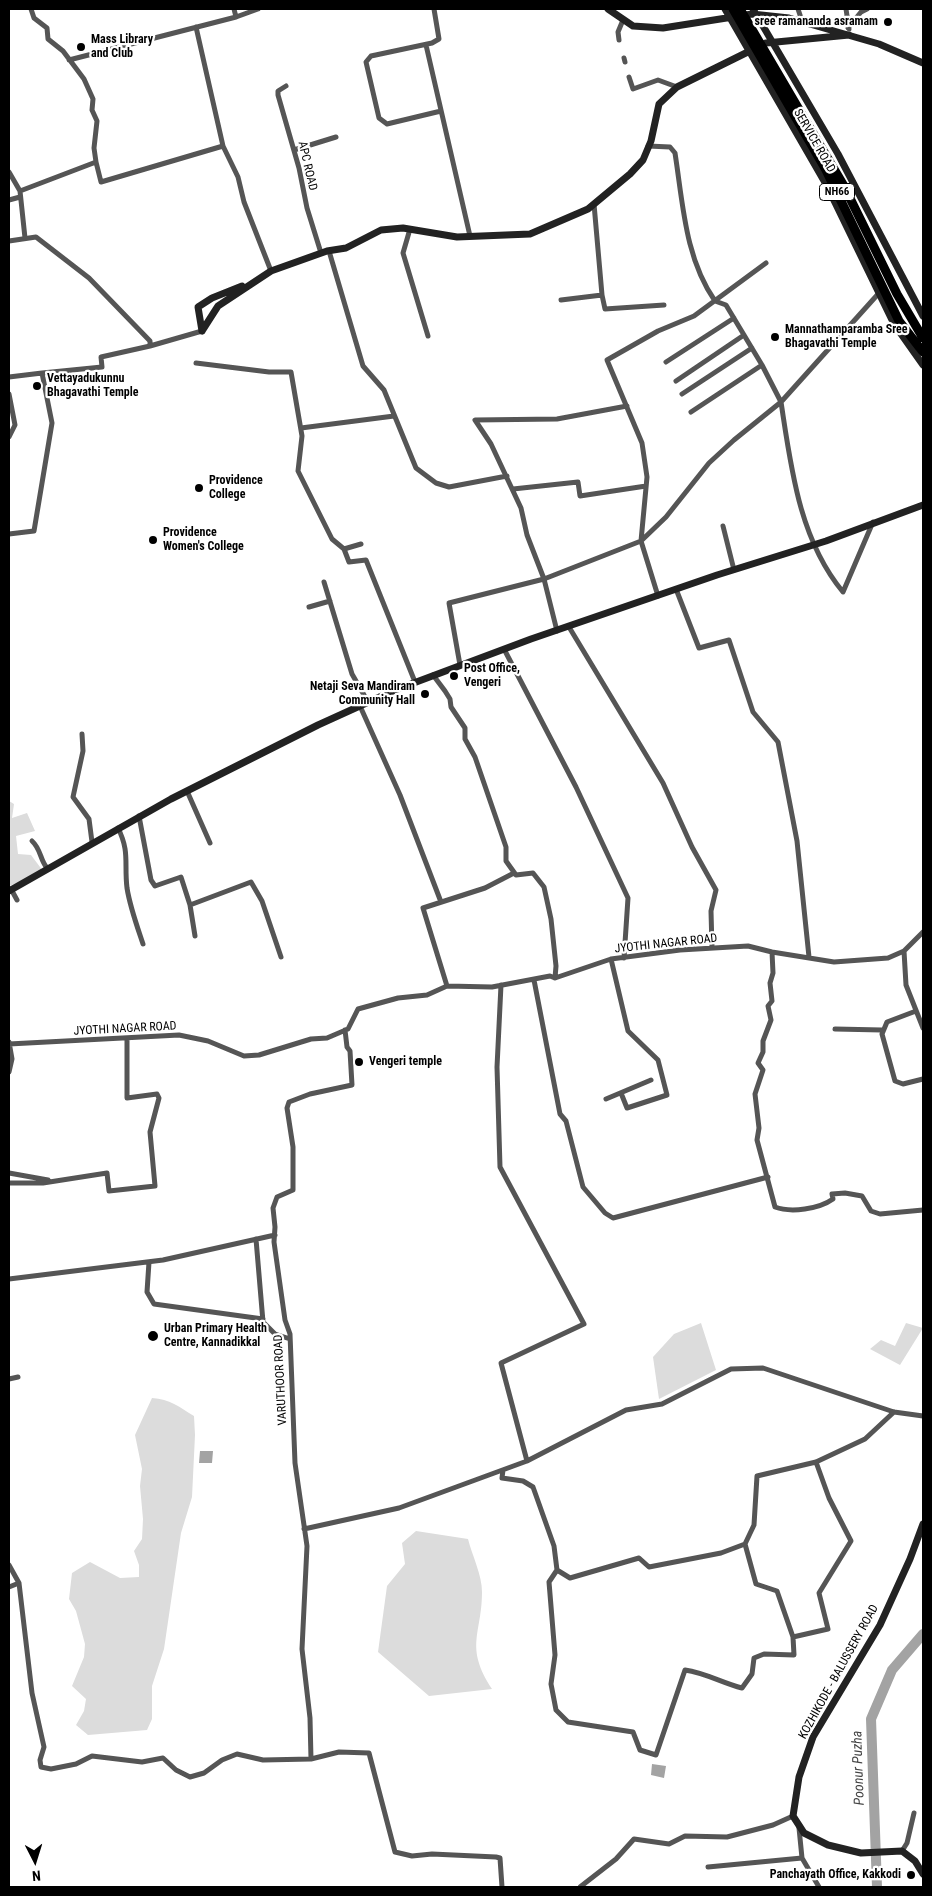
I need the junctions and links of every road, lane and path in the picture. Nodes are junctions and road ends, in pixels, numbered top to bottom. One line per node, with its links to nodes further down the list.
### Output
1 (31, 9): 24 (street)
2 (234, 9): 13 (street)
3 (258, 9): 13 (street)
4 (434, 9): 22 (street)
5 (608, 9): 15 (street)
6 (725, 9): 14 (street, SERVICE ROAD)
7 (733, 9): 19 (highway, NH66)
8 (740, 9): 19 (highway, NH66)
9 (798, 9): 16 (street)
10 (846, 9): 18 (street)
11 (867, 9): 18 (street)
12 (754, 12): 14 (street); 16 (street); 21 (street)
13 (236, 17): 17 (street)
14 (730, 18): 15 (street); 23 (street, SERVICE ROAD)
15 (624, 20): 20 (street)
16 (802, 21): 18 (street)
17 (196, 27): 24 (street); 31 (street)
18 (849, 31): 21 (street); 25 (street)
19 (750, 32): 23 (highway, NH66)
20 (619, 40)
21 (773, 42): 23 (street); 53 (street)
22 (426, 45): 29 (street); 29 (street)
23 (756, 48): 28 (street); 48 (street, SERVICE ROAD); 58 (highway, NH66); 61 (highway, NH66)
24 (70, 60): 34 (street)
25 (923, 63)
26 (628, 77): 28 (street)
27 (286, 86): 33 (street, APC ROAD)
28 (677, 87): 32 (street)
29 (441, 111): 40 (street)
30 (336, 137): 33 (street)
31 (223, 146): 34 (street); 46 (street)
32 (648, 146): 38 (street); 51 (street)
33 (294, 150): 44 (street, APC ROAD)
34 (96, 162): 36 (street)
35 (9, 172): 36 (street)
36 (20, 194): 37 (street); 41 (street)
37 (9, 200)
38 (594, 204): 40 (street); 49 (street)
39 (410, 229): 40 (street); 43 (street); 57 (street)
40 (470, 236)
41 (25, 238): 42 (street); 59 (street)
42 (9, 241)
43 (329, 251): 44 (street); 74 (street)
44 (321, 254): 46 (street)
45 (766, 263): 51 (street)
46 (271, 271): 47 (street)
47 (254, 282): 55 (street); 55 (street)
48 (879, 293): 65 (street, SERVICE ROAD); 71 (street)
49 (602, 295): 50 (street); 52 (street)
50 (561, 300)
51 (715, 302): 54 (street); 72 (street)
52 (664, 305)
53 (923, 316)
54 (734, 318): 56 (street); 62 (street)
55 (202, 330): 59 (street)
56 (744, 335): 60 (street); 68 (street)
57 (428, 336)
58 (923, 338)
59 (150, 346): 66 (street)
60 (752, 348): 64 (street); 70 (street)
61 (923, 352)
62 (666, 362)
63 (196, 363): 75 (street)
64 (762, 365): 71 (street); 73 (street)
65 (923, 365)
66 (42, 374): 67 (street); 83 (street)
67 (9, 377)
68 (676, 381)
69 (9, 394): 76 (street)
70 (682, 394)
71 (781, 402): 84 (street); 86 (street)
72 (627, 406): 77 (street); 78 (street)
73 (691, 412)
74 (394, 416): 75 (street); 77 (street)
75 (301, 428): 87 (street)
76 (9, 437)
77 (507, 476): 79 (street)
78 (646, 486): 79 (street); 84 (street)
79 (513, 490): 89 (street)
80 (923, 505): 81 (street)
81 (873, 522): 86 (street); 86 (street)
82 (723, 526): 88 (street)
83 (9, 534)
84 (641, 541): 89 (street); 92 (street)
85 (361, 544): 87 (street)
86 (815, 544): 88 (street)
87 (344, 549): 100 (street)
88 (734, 570): 91 (street)
89 (544, 579): 96 (street); 98 (street)
90 (324, 582): 93 (street)
91 (676, 589): 92 (street); 123 (street)
92 (658, 596): 95 (street)
93 (330, 600): 94 (street); 101 (street)
94 (309, 607)
95 (569, 627): 96 (street); 119 (street)
96 (557, 631): 97 (street)
97 (504, 649): 98 (street); 124 (street)
98 (460, 665): 99 (street)
99 (433, 675): 100 (street); 111 (street)
100 (415, 682): 101 (street)
101 (368, 702): 102 (street)
102 (360, 706): 104 (street); 114 (street)
103 (82, 734): 108 (street)
104 (188, 791): 105 (street); 109 (street)
105 (139, 816): 106 (street); 115 (street)
106 (118, 828): 108 (street); 118 (street)
107 (32, 841): 110 (street)
108 (92, 842): 110 (street)
109 (210, 843)
110 (47, 868): 112 (street)
111 (514, 873): 114 (street); 126 (street)
112 (10, 890): 113 (street)
113 (16, 900)
114 (441, 902): 129 (street)
115 (190, 905): 117 (street); 122 (street)
116 (923, 932): 120 (street, JYOTHI NAGAR ROAD)
117 (195, 936)
118 (143, 944)
119 (712, 948): 121 (street, JYOTHI NAGAR ROAD); 124 (street, JYOTHI NAGAR ROAD)
120 (904, 950): 123 (street, JYOTHI NAGAR ROAD); 130 (street)
121 (772, 952): 123 (street, JYOTHI NAGAR ROAD); 143 (street)
122 (280, 957)
123 (809, 957)
124 (624, 958): 125 (street, JYOTHI NAGAR ROAD)
125 (611, 959): 126 (street, JYOTHI NAGAR ROAD); 140 (street)
126 (555, 978): 127 (street, JYOTHI NAGAR ROAD)
127 (534, 980): 128 (street, JYOTHI NAGAR ROAD); 143 (street)
128 (501, 985): 129 (street, JYOTHI NAGAR ROAD); 157 (street)
129 (447, 986): 133 (street, JYOTHI NAGAR ROAD)
130 (916, 1011): 131 (street); 134 (street)
131 (923, 1028)
132 (835, 1029): 134 (street)
133 (345, 1030): 135 (street, JYOTHI NAGAR ROAD); 147 (street, VARUTHOOR ROAD)
134 (882, 1030): 138 (street)
135 (127, 1038): 136 (street, JYOTHI NAGAR ROAD); 144 (street)
136 (9, 1044): 137 (street)
137 (9, 1072)
138 (923, 1079)
139 (651, 1080): 140 (street)
140 (621, 1093): 141 (street)
141 (606, 1099)
142 (9, 1173): 144 (street)
143 (768, 1177): 146 (street)
144 (51, 1180): 145 (street)
145 (9, 1184)
146 (923, 1210)
147 (275, 1235): 148 (street); 152 (street, VARUTHOOR ROAD)
148 (256, 1239): 149 (street); 151 (street)
149 (149, 1262): 150 (street); 151 (street)
150 (9, 1279)
151 (263, 1319): 152 (street)
152 (290, 1339): 161 (street, VARUTHOOR ROAD)
153 (18, 1376): 154 (street)
154 (9, 1379)
155 (894, 1412): 156 (street); 157 (street); 158 (street)
156 (923, 1416)
157 (527, 1461): 159 (street)
158 (816, 1462): 162 (street); 167 (street)
159 (502, 1470): 161 (street); 164 (street)
160 (923, 1524): 170 (street, KOZHIKODE - BALUSSERY ROAD)
161 (304, 1529): 168 (street, VARUTHOOR ROAD)
162 (745, 1544): 164 (street); 167 (street)
163 (9, 1565): 165 (street)
164 (557, 1570): 167 (street)
165 (19, 1583): 166 (street); 168 (street)
166 (9, 1587)
167 (793, 1637)
168 (311, 1759): 176 (street)
169 (914, 1813): 172 (street)
170 (793, 1816): 171 (street); 177 (street)
171 (799, 1827): 172 (street); 173 (street)
172 (902, 1851): 175 (street)
173 (802, 1858): 174 (street); 178 (street)
174 (708, 1867)
175 (922, 1869)
176 (502, 1887)
177 (580, 1887)
178 (819, 1887)

